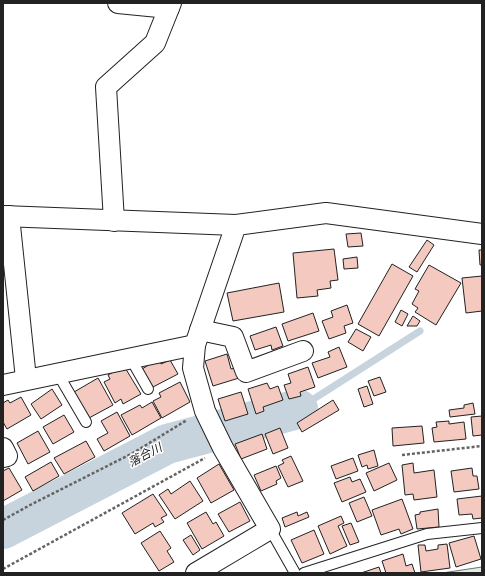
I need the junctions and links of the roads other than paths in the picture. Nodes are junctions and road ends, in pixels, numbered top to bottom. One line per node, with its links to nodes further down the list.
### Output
1 (118, 3): 2 (street)
2 (170, 6): 4 (street)
3 (6, 216): 4 (street); 7 (street)
4 (114, 221): 5 (street)
5 (236, 225): 6 (street); 8 (street)
6 (482, 234)
7 (10, 291): 12 (street)
8 (198, 338): 9 (street); 10 (street); 19 (street)
9 (303, 351)
10 (131, 358): 11 (street); 14 (lane)
11 (58, 374): 12 (street); 15 (lane)
12 (26, 379): 13 (street)
13 (3, 384)
14 (148, 389)
15 (86, 422)
16 (3, 448): 17 (street)
17 (3, 458)
18 (482, 528): 22 (lane)
19 (270, 529): 20 (street); 21 (lane)
20 (196, 573)
21 (295, 573)
22 (304, 573)

